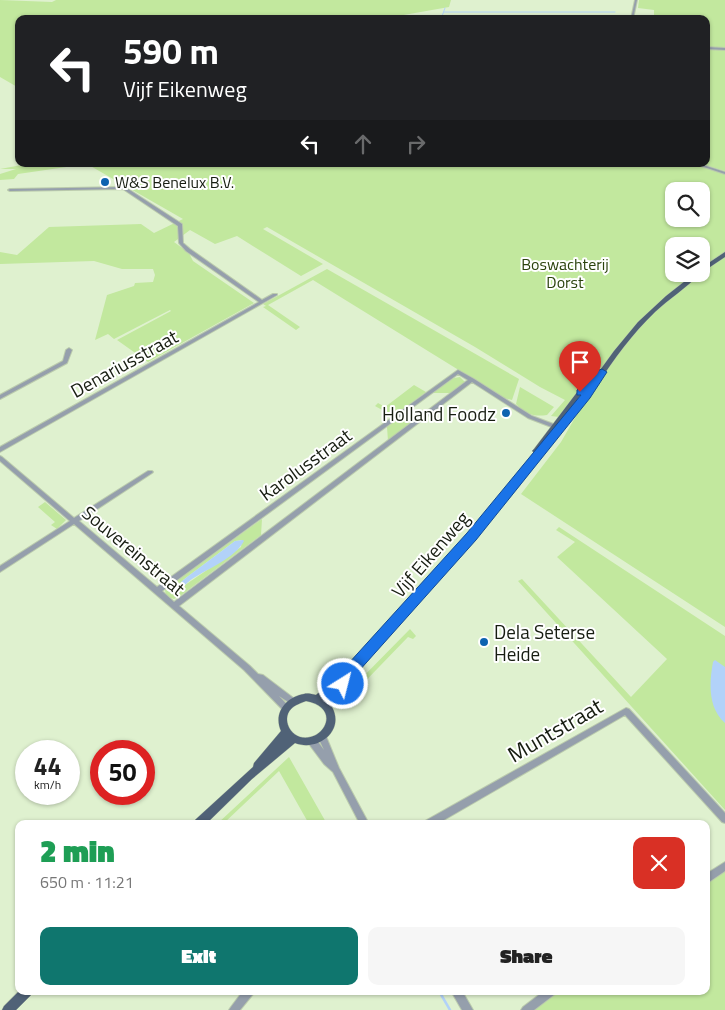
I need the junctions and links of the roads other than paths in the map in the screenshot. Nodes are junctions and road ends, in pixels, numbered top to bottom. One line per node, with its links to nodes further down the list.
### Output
1 (636, 0): 2 (street)
2 (633, 15)
3 (710, 48): 4 (street)
4 (725, 49)
5 (706, 167): 6 (street)
6 (725, 173)
7 (10, 190): 12 (street)
8 (725, 254): 9 (main road)
9 (710, 265)
10 (687, 282): 16 (main road, Vijf Eikenweg)
11 (275, 295): 12 (street, Denariusstraat)
12 (262, 302): 17 (street, Denariusstraat)
13 (69, 350): 15 (street)
14 (472, 380): 16 (street, Karolusstraat); 22 (street, Karolusstraat); 23 (street, Karolusstraat)
15 (0, 396)
16 (555, 428): 24 (main road, Vijf Eikenweg)
17 (0, 450)
18 (0, 458): 20 (street, Souvereinstraat)
19 (150, 472): 20 (street)
20 (75, 521): 21 (street); 22 (street, Souvereinstraat)
21 (0, 569)
22 (157, 591): 23 (street, Souvereinstraat)
23 (174, 606): 26 (street, Souvereinstraat)
24 (353, 668): 25 (main road, Vijf Eikenweg); 27 (main road, Vijf Eikenweg)
25 (318, 699): 26 (main road); 27 (main road)
26 (290, 705): 28 (main road)
27 (327, 706): 29 (main road)
28 (286, 731): 30 (main road); 33 (main road)
29 (322, 736): 31 (main road); 32 (street)
30 (294, 738): 31 (main road); 33 (main road)
31 (312, 741): 32 (street)
32 (336, 770): 36 (street)
33 (249, 776): 35 (main road)
34 (725, 819): 37 (street, Muntstraat)
35 (203, 820)
36 (363, 820)
37 (435, 820)
38 (725, 866): 39 (street)
39 (710, 877)
40 (23, 995): 44 (main road)
41 (247, 995): 45 (street)
42 (459, 995): 46 (street)
43 (547, 995): 47 (street)
44 (8, 1010)
45 (234, 1010)
46 (468, 1010)
47 (526, 1010)

